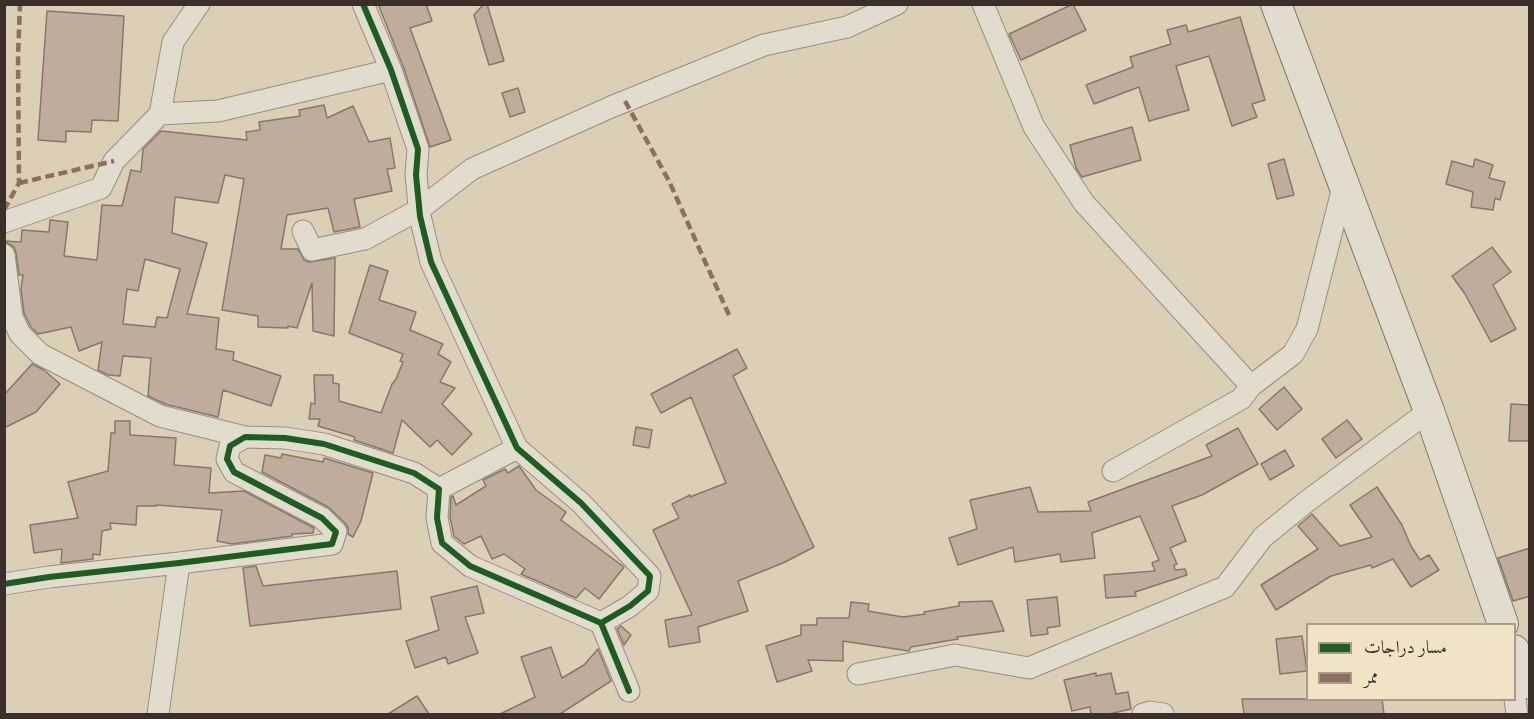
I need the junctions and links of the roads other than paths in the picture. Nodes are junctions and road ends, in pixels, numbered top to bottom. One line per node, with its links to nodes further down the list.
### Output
1 (199, 4): 7 (street)
2 (363, 4): 6 (street)
3 (897, 4): 9 (street)
4 (982, 4): 13 (street)
5 (1276, 4): 8 (main road)
6 (391, 70): 7 (street); 9 (street)
7 (160, 114): 10 (street)
8 (1344, 183): 13 (street); 14 (main road)
9 (420, 209): 11 (street); 16 (street)
10 (4, 222)
11 (303, 231)
12 (4, 255): 15 (street)
13 (1251, 386): 17 (street)
14 (1429, 411): 22 (main road); 23 (street)
15 (245, 437): 18 (street); 19 (street)
16 (517, 448): 18 (street); 21 (street)
17 (1113, 471)
18 (439, 489): 21 (street)
19 (179, 563): 20 (street); 25 (street)
20 (4, 584)
21 (601, 623): 24 (street)
22 (1503, 623)
23 (858, 674)
24 (629, 691)
25 (158, 714)
26 (1143, 714): 27 (street)
27 (1163, 714)

